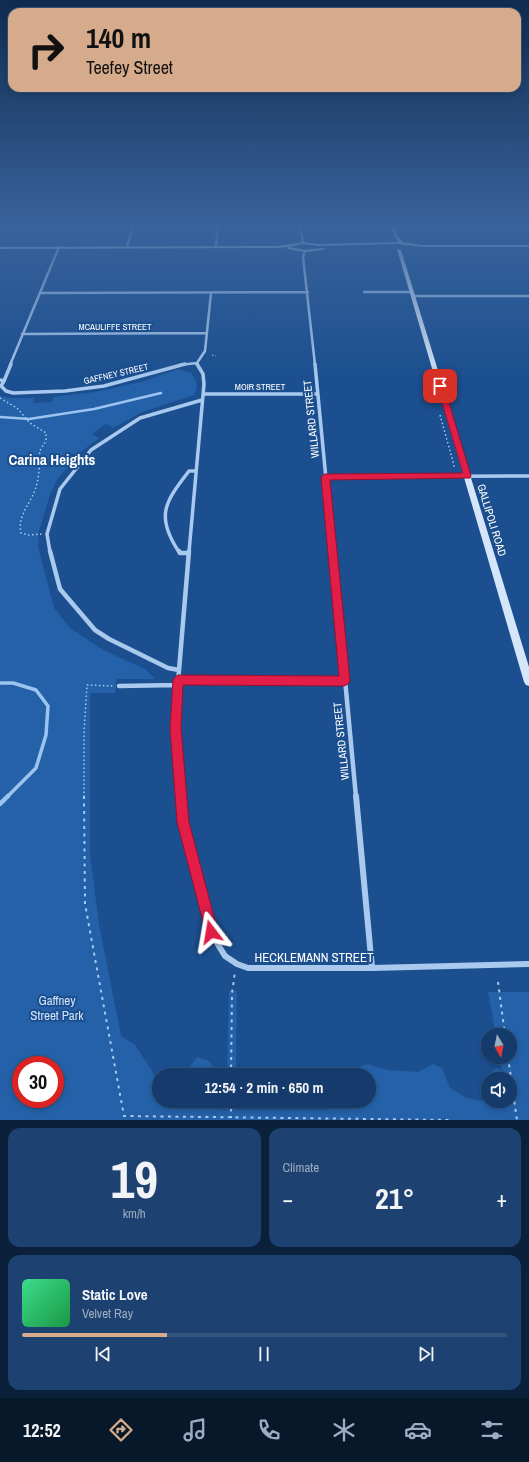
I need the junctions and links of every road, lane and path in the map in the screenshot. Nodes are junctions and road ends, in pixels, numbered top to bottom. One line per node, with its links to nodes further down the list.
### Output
1 (47, 275): 6 (street)
2 (306, 275): 4 (street, WILLARD STREET)
3 (409, 275): 8 (street, GALLIPOLI ROAD)
4 (308, 292): 7 (street); 17 (street, WILLARD STREET)
5 (364, 292): 8 (street)
6 (40, 293): 7 (street); 11 (street)
7 (211, 293): 10 (street)
8 (413, 294): 9 (street); 21 (street, GALLIPOLI ROAD)
9 (529, 296)
10 (207, 333): 11 (street, MCAULIFFE STREET); 14 (street)
11 (22, 334): 15 (street)
12 (212, 355): 13 (path)
13 (216, 356)
14 (197, 363): 15 (street, GAFFNEY STREET); 16 (street, HECKLEMANN STREET)
15 (2, 380)
16 (203, 394): 17 (street, MOIR STREET); 19 (street, HECKLEMANN STREET)
17 (317, 394): 23 (street, WILLARD STREET)
18 (0, 398): 24 (path)
19 (202, 400): 20 (street, HECKLEMANN STREET); 24 (street)
20 (195, 471): 25 (street, HECKLEMANN STREET); 25 (street)
21 (467, 476): 22 (street); 23 (street); 28 (street, GALLIPOLI ROAD)
22 (529, 476)
23 (325, 477): 27 (street, WILLARD STREET)
24 (47, 534): 26 (street)
25 (188, 553): 26 (street, HECKLEMANN STREET)
26 (179, 670): 29 (street, HECKLEMANN STREET)
27 (344, 681): 29 (street); 33 (street, WILLARD STREET)
28 (529, 682)
29 (178, 683): 30 (street); 31 (street, HECKLEMANN STREET)
30 (119, 686): 39 (path)
31 (237, 964): 33 (street, HECKLEMANN STREET); 37 (path)
32 (529, 964): 33 (street, HECKLEMANN STREET)
33 (372, 968)
34 (498, 982): 35 (path)
35 (504, 1028)
36 (509, 1064): 41 (path)
37 (231, 1068)
38 (231, 1108): 39 (path)
39 (231, 1118): 40 (path)
40 (452, 1120)
41 (517, 1120)

